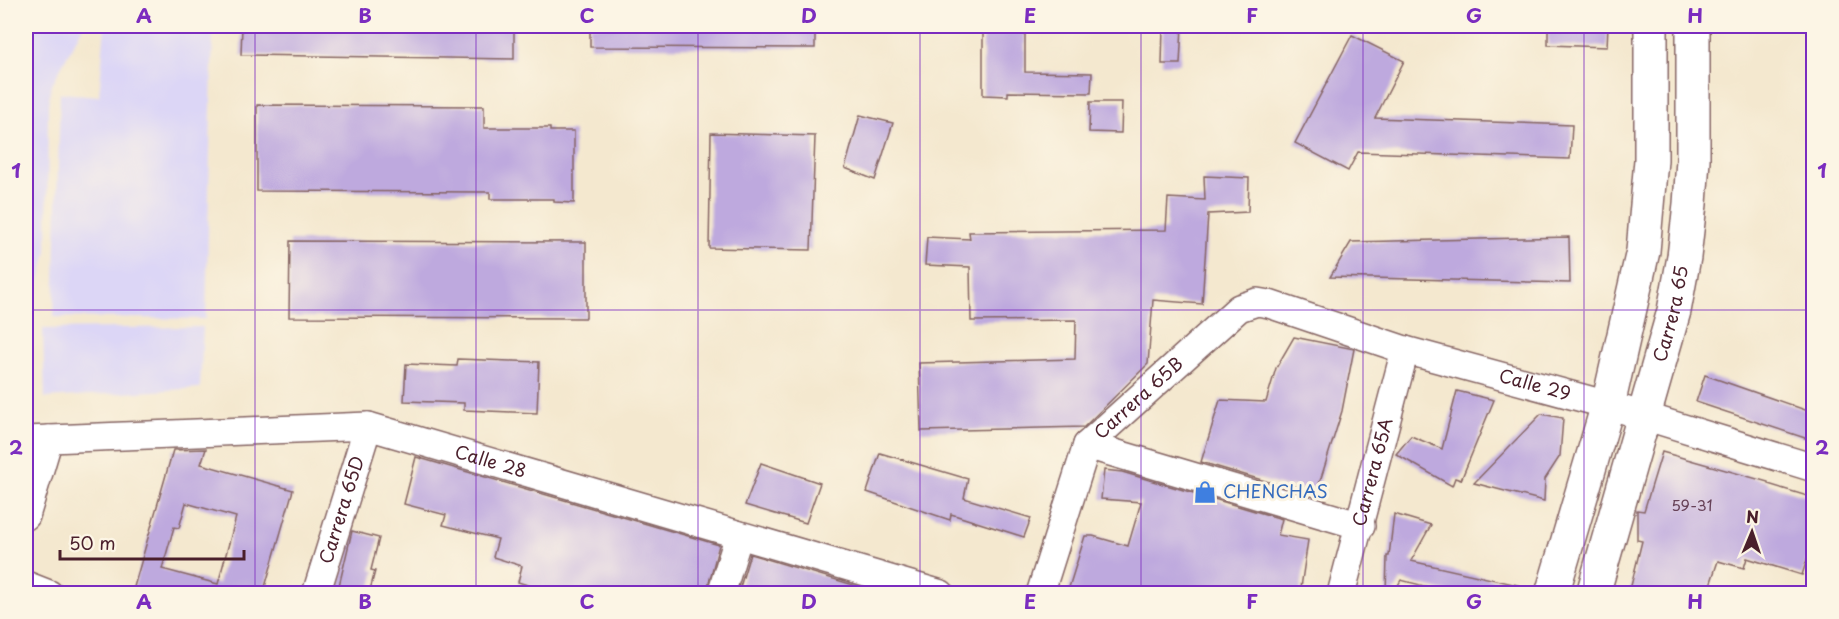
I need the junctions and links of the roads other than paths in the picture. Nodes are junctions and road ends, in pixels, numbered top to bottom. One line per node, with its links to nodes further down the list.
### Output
1 (1651, 26): 5 (main road)
2 (1694, 26): 6 (main road, Carrera 65)
3 (1257, 302): 4 (street, Calle 29); 9 (street, Carrera 65B)
4 (1405, 350): 5 (street, Calle 29); 12 (street, Carrera 65A)
5 (1608, 405): 6 (street, Calle 29); 21 (main road)
6 (1644, 417): 10 (street, Calle 29); 22 (main road, Carrera 65)
7 (368, 426): 8 (street, Calle 28); 13 (street, Calle 28); 16 (street, Carrera 65D)
8 (37, 439): 11 (street)
9 (1087, 445): 12 (street); 19 (street, Carrera 65B)
10 (1814, 468)
11 (26, 516)
12 (1360, 526): 20 (street, Carrera 65A)
13 (739, 535): 17 (street); 18 (street, Calle 28)
14 (26, 585): 15 (street)
15 (49, 594)
16 (316, 594)
17 (721, 594)
18 (941, 594)
19 (1040, 594)
20 (1341, 594)
21 (1552, 594)
22 (1593, 594)

